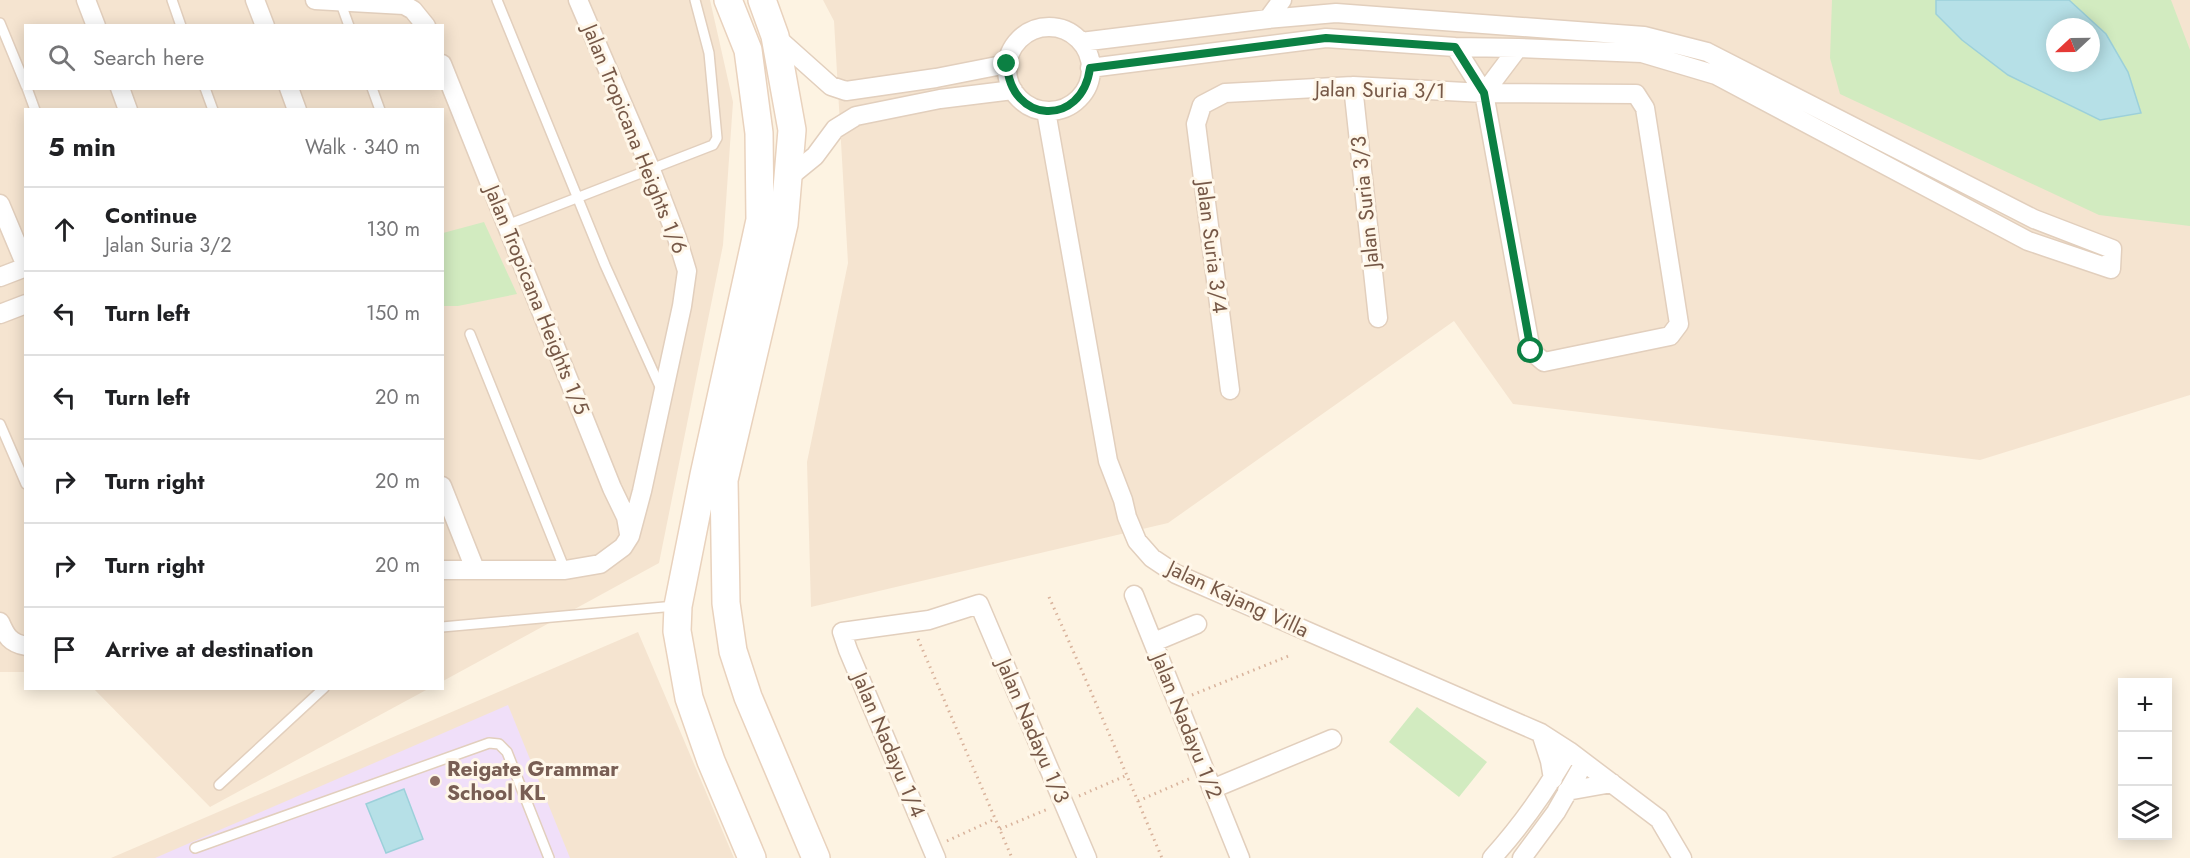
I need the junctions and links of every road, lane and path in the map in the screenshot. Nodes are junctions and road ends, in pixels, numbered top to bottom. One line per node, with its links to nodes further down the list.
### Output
1 (86, 0): 15 (street)
2 (172, 0): 16 (lane)
3 (255, 0): 17 (street)
4 (315, 0): 11 (street)
5 (496, 0): 45 (lane)
6 (578, 0): 43 (street, Jalan Tropicana Heights 1/6)
7 (695, 0): 43 (lane)
8 (728, 0): 68 (street)
9 (762, 0): 20 (street)
10 (1282, 0): 13 (street)
11 (340, 1): 18 (lane); 19 (street)
12 (1330, 6): 13 (street); 23 (street)
13 (1268, 19): 21 (street)
14 (0, 23): 27 (lane)
15 (95, 24)
16 (180, 24)
17 (264, 24)
18 (348, 24)
19 (424, 24)
20 (775, 36): 24 (street); 44 (street)
21 (1081, 42): 24 (street); 25 (street)
22 (1455, 47): 23 (street); 25 (street); 35 (street)
23 (1518, 48): 35 (street)
24 (1007, 64): 34 (street)
25 (1090, 68): 42 (street)
26 (444, 69): 47 (street, Jalan Tropicana Heights 1/5)
27 (24, 82)
28 (1353, 86): 35 (street, Jalan Suria 3/1); 36 (street, Jalan Suria 3/1); 53 (street, Jalan Suria 3/3)
29 (27, 90): 37 (lane)
30 (121, 90): 38 (street)
31 (206, 90): 39 (lane)
32 (290, 90): 40 (street)
33 (373, 90): 41 (lane)
34 (1013, 90): 42 (street); 44 (street)
35 (1484, 93): 35 (street, Jalan Suria 3/1)
36 (1202, 105): 55 (street, Jalan Suria 3/4)
37 (34, 108)
38 (127, 108)
39 (212, 108)
40 (296, 108)
41 (379, 108)
42 (1046, 111): 78 (street, Jalan Kajang Villa)
43 (651, 170): 45 (lane); 56 (street, Jalan Tropicana Heights 1/6)
44 (788, 178): 96 (street)
45 (578, 198): 47 (lane); 56 (lane)
46 (0, 204): 48 (street)
47 (507, 225): 59 (street, Jalan Tropicana Heights 1/5)
48 (24, 261)
49 (24, 267): 50 (street)
50 (0, 277)
51 (24, 305): 52 (street)
52 (0, 314)
53 (1378, 318)
54 (470, 334): 65 (lane)
55 (1230, 390)
56 (663, 394): 61 (street, Jalan Tropicana Heights 1/6)
57 (0, 424): 58 (lane)
58 (24, 479)
59 (612, 488): 61 (street); 62 (street, Jalan Tropicana Heights 1/5)
60 (444, 491): 63 (street)
61 (642, 491): 62 (street, Jalan Tropicana Heights 1/6)
62 (630, 536): 65 (street)
63 (475, 569): 64 (street); 65 (street)
64 (444, 570)
65 (565, 570)
66 (1134, 595): 73 (street, Jalan Nadayu 1/2)
67 (1049, 597): 88 (path)
68 (678, 606): 72 (lane); 95 (street)
69 (0, 622): 74 (street)
70 (911, 624): 89 (path); 93 (street, Jalan Nadayu 1/4); 98 (street, Jalan Nadayu 1/3)
71 (1197, 624): 73 (street)
72 (444, 627)
73 (1154, 642): 77 (street, Jalan Nadayu 1/2)
74 (24, 646)
75 (1291, 655): 77 (path)
76 (322, 690): 85 (lane)
77 (1177, 701): 82 (street, Jalan Nadayu 1/2)
78 (1541, 733): 80 (street, Jalan Kajang Villa); 83 (street)
79 (1332, 739): 86 (street)
80 (1569, 751): 81 (street, Jalan Kajang Villa); 83 (street)
81 (1584, 762): 84 (street, Jalan Kajang Villa); 87 (street)
82 (1205, 772): 86 (street, Jalan Nadayu 1/2); 88 (path)
83 (1553, 778): 90 (street)
84 (1611, 783): 87 (street); 103 (street, Jalan Kajang Villa)
85 (219, 785)
86 (1212, 789): 100 (street, Jalan Nadayu 1/2)
87 (1567, 791): 91 (street)
88 (1138, 801): 99 (path)
89 (995, 819): 93 (path); 97 (path)
90 (1522, 822): 91 (street); 101 (street)
91 (1538, 835): 102 (street)
92 (195, 848): 94 (lane)
93 (934, 853)
94 (549, 858)
95 (752, 858)
96 (816, 858)
97 (1012, 858)
98 (1087, 858)
99 (1162, 858)
100 (1240, 858)
101 (1494, 858)
102 (1522, 858)
103 (1682, 858)

